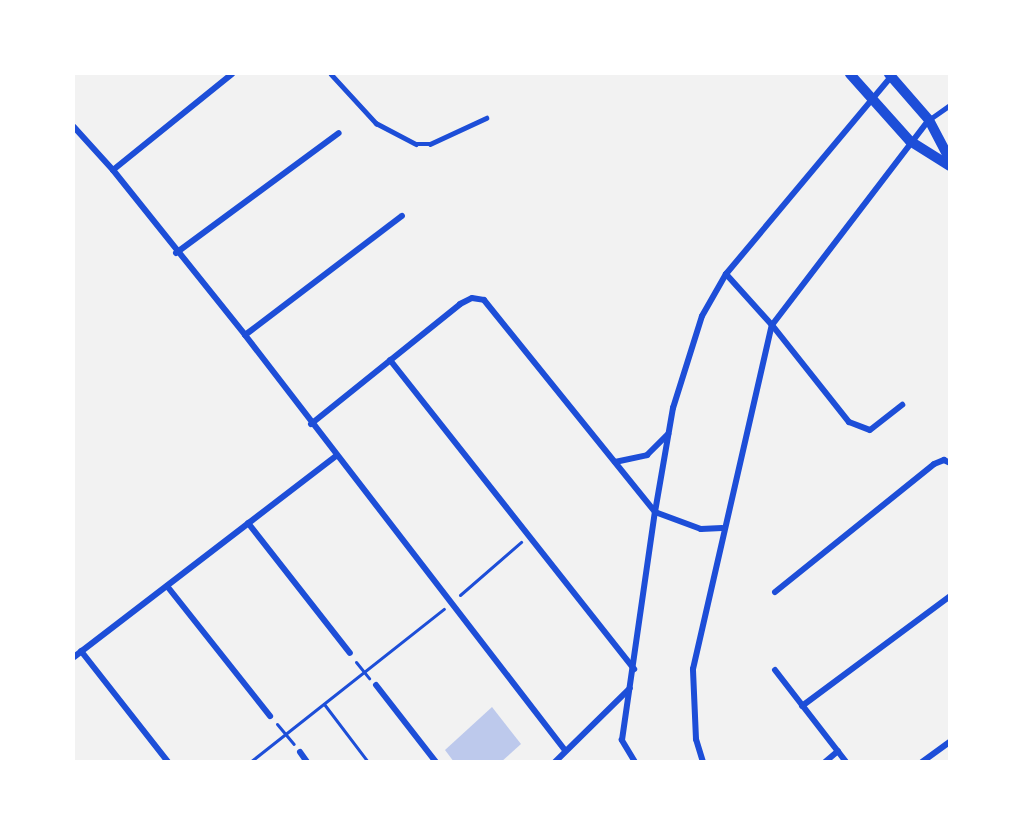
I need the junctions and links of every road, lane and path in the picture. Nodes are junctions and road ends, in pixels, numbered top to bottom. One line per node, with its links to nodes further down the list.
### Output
1 (232, 74): 14 (street)
2 (331, 74): 7 (lane)
3 (850, 74): 5 (street)
4 (892, 75): 5 (street); 8 (street)
5 (871, 97): 11 (street); 17 (street)
6 (950, 105): 8 (lane)
7 (486, 118)
8 (929, 120): 11 (street); 12 (street)
9 (74, 127): 14 (street)
10 (339, 133): 16 (street)
11 (910, 141): 13 (street); 18 (street)
12 (950, 160)
13 (950, 166)
14 (113, 170): 16 (street)
15 (402, 216): 19 (street)
16 (177, 253): 19 (street)
17 (726, 274): 18 (street); 23 (street)
18 (772, 325): 21 (street); 29 (street)
19 (245, 335): 22 (street)
20 (390, 360): 22 (street); 25 (street); 30 (street)
21 (902, 405)
22 (311, 424): 24 (street)
23 (669, 433): 25 (street); 27 (street)
24 (336, 456): 28 (street); 34 (street)
25 (615, 462): 27 (street)
26 (947, 462): 32 (street)
27 (655, 512): 29 (street); 38 (street)
28 (248, 523): 31 (street); 36 (street)
29 (722, 528): 51 (street)
30 (527, 536): 34 (path); 38 (street)
31 (167, 586): 35 (street); 45 (street)
32 (775, 592)
33 (950, 596): 44 (street)
34 (450, 603): 40 (path); 48 (street)
35 (81, 651): 37 (street); 52 (street)
36 (350, 653): 40 (path)
37 (74, 657)
38 (634, 669): 42 (street)
39 (775, 670): 44 (street)
40 (364, 671): 41 (path); 43 (path)
41 (376, 685): 56 (street)
42 (630, 688): 48 (street); 58 (street)
43 (324, 704): 46 (path); 55 (path)
44 (802, 706): 49 (street)
45 (270, 716): 46 (path)
46 (286, 734): 50 (path); 53 (path)
47 (950, 742): 61 (street)
48 (564, 749): 57 (street)
49 (838, 751): 59 (street); 60 (street)
50 (300, 752): 54 (street)
51 (702, 760)
52 (168, 762)
53 (250, 762)
54 (307, 762)
55 (368, 762)
56 (436, 762)
57 (555, 762)
58 (635, 762)
59 (825, 762)
60 (846, 762)
61 (922, 762)

